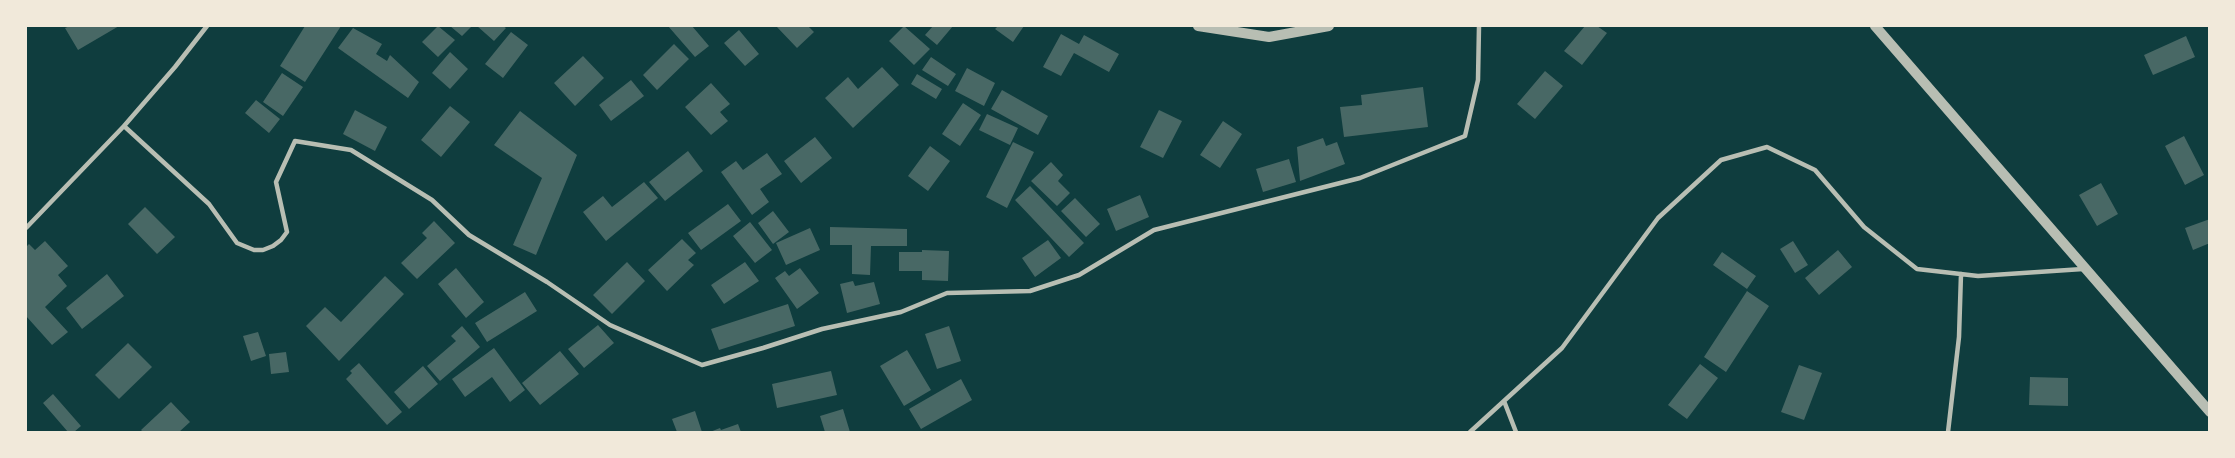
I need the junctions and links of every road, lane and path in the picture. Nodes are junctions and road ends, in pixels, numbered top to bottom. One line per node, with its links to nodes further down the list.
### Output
1 (207, 26): 6 (lane)
2 (1198, 26): 3 (street)
3 (1329, 26)
4 (1479, 26): 6 (lane)
5 (1875, 26): 8 (street)
6 (124, 126): 7 (lane)
7 (26, 228)
8 (2086, 269): 9 (lane); 11 (street)
9 (1961, 274): 10 (lane); 14 (lane)
10 (1504, 401): 12 (lane); 13 (lane)
11 (2210, 412)
12 (1470, 432)
13 (1516, 432)
14 (1948, 432)

